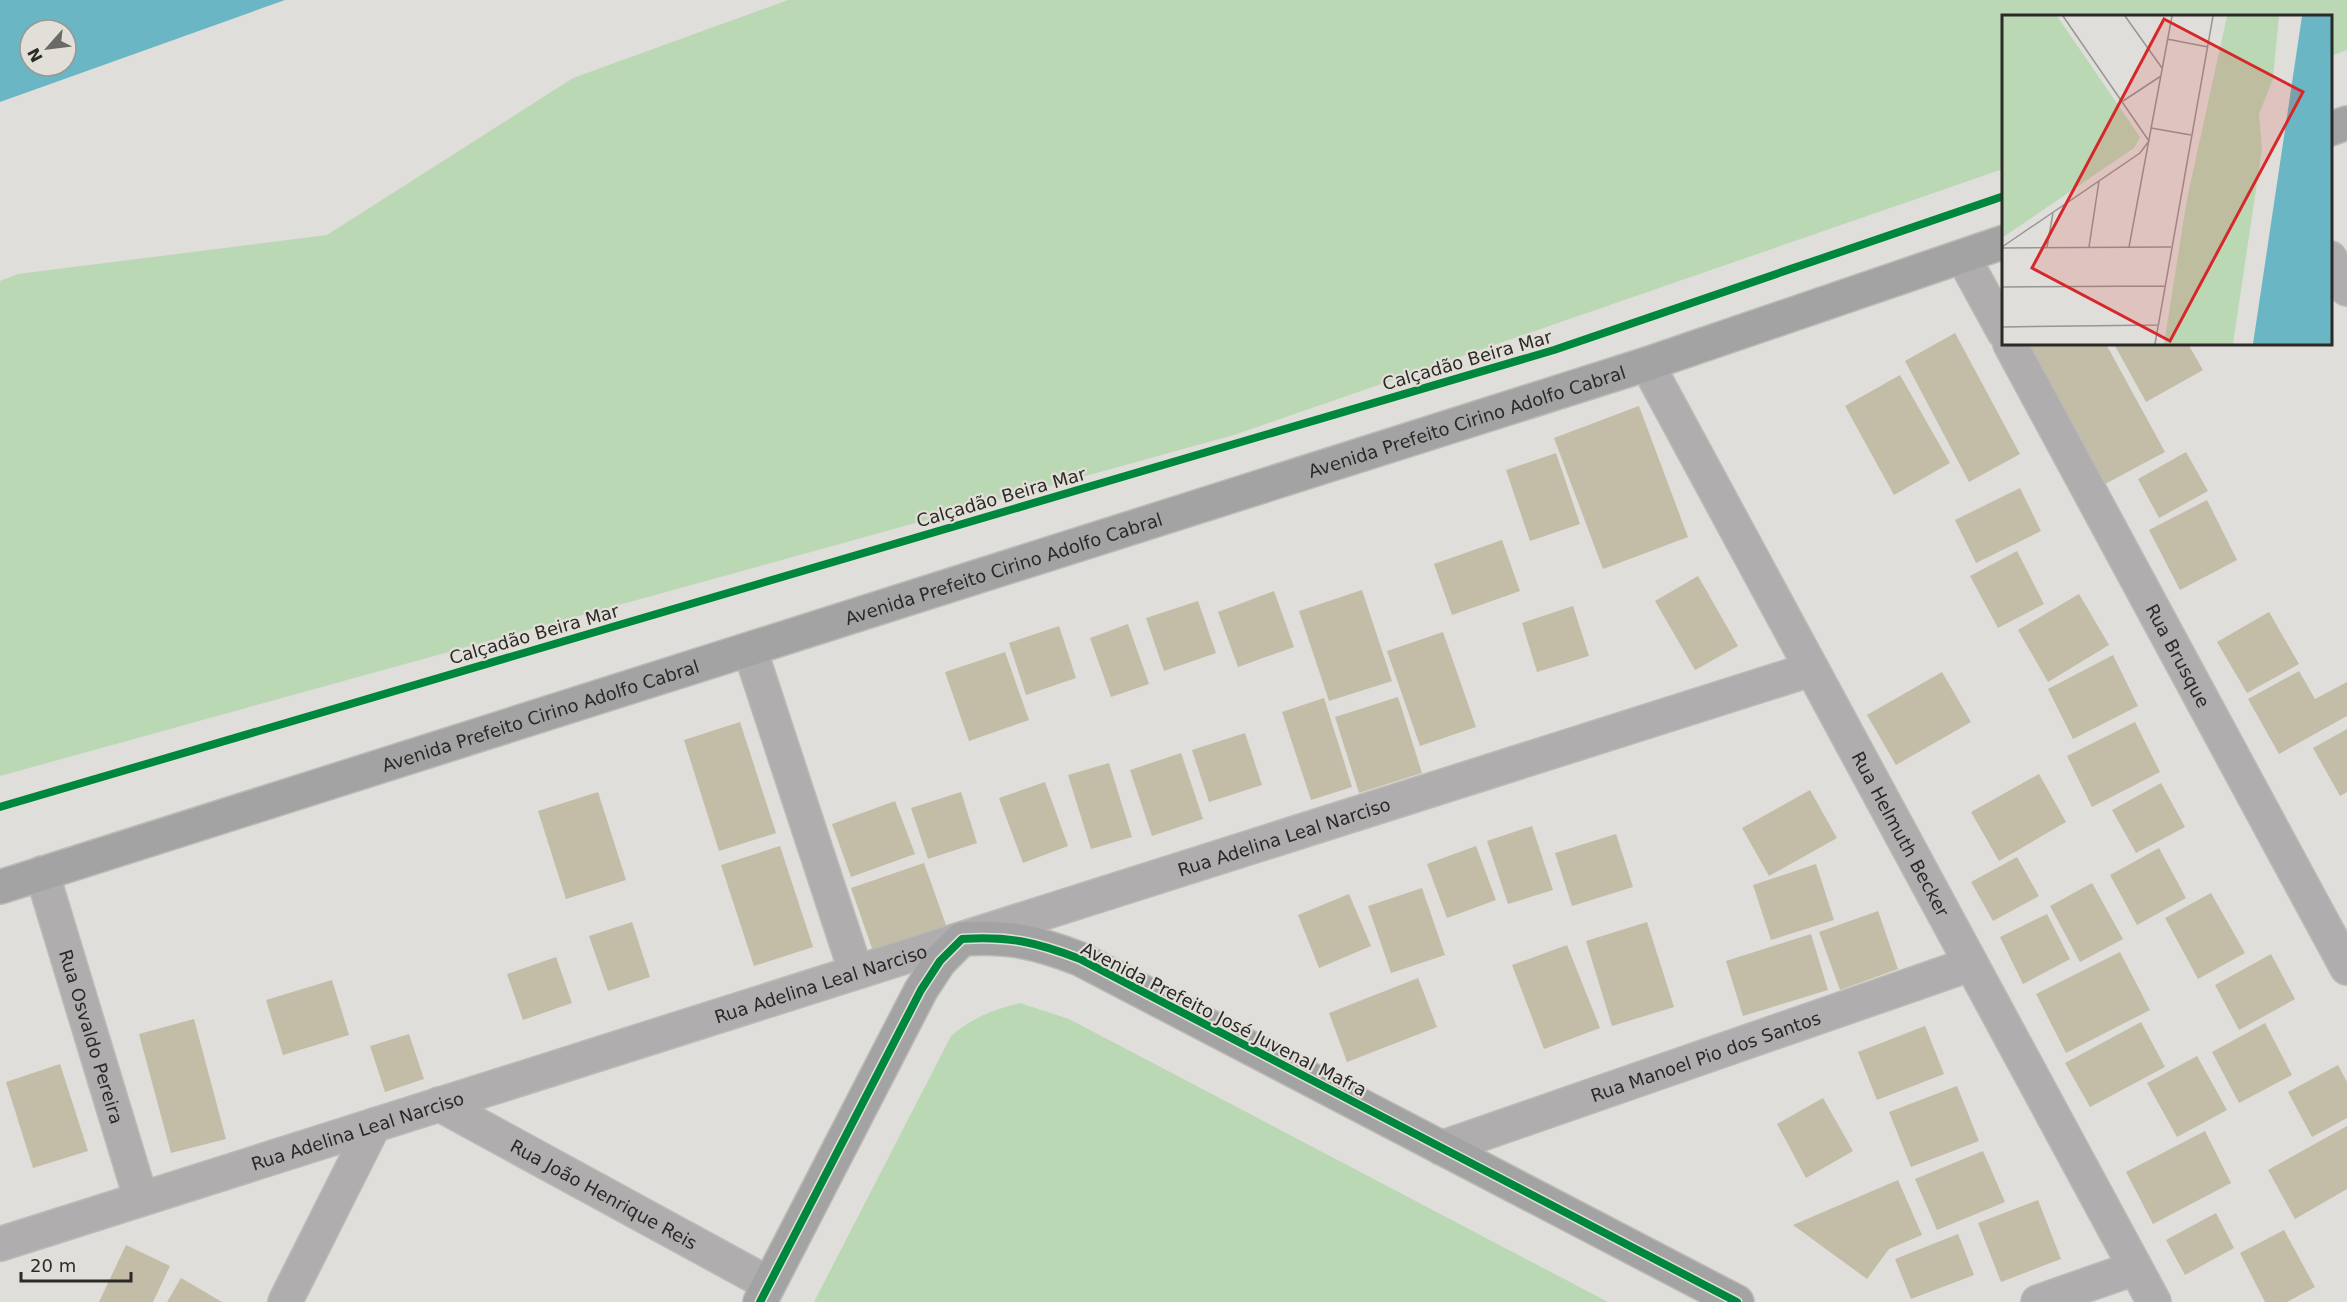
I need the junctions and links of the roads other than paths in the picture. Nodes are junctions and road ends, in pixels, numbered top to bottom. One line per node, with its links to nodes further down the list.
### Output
1 (2347, 123): 2 (main road)
2 (2332, 129)
3 (2002, 243): 4 (main road, Avenida Prefeito Cirino Adolfo Cabral)
4 (1963, 257): 7 (street); 9 (main road, Avenida Prefeito Cirino Adolfo Cabral)
5 (2332, 260): 6 (street)
6 (2347, 289)
7 (2002, 328)
8 (2011, 345): 16 (street, Rua Brusque)
9 (1647, 364): 10 (main road, Avenida Prefeito Cirino Adolfo Cabral); 11 (street, Rua Helmuth Becker)
10 (750, 650): 12 (main road, Avenida Prefeito Cirino Adolfo Cabral); 17 (street)
11 (1812, 669): 14 (street, Rua Adelina Leal Narciso); 15 (street, Rua Helmuth Becker)
12 (42, 873): 13 (main road, Avenida Prefeito Cirino Adolfo Cabral); 21 (street, Rua Osvaldo Pereira)
13 (0, 886)
14 (962, 939): 17 (street, Rua Adelina Leal Narciso); 20 (main road, Avenida Prefeito José Juvenal Mafra); 24 (main road)
15 (1971, 964): 20 (street, Rua Manoel Pio dos Santos); 23 (street, Rua Helmuth Becker)
16 (2347, 968)
17 (856, 972): 18 (street, Rua Adelina Leal Narciso)
18 (439, 1104): 19 (street, Rua Adelina Leal Narciso); 24 (street, Rua João Henrique Reis)
19 (374, 1125): 21 (street, Rua Adelina Leal Narciso); 25 (street)
20 (1441, 1148): 26 (main road, Avenida Prefeito José Juvenal Mafra)
21 (141, 1199): 22 (street, Rua Adelina Leal Narciso)
22 (0, 1244)
23 (2135, 1268): 27 (street); 28 (street, Rua Helmuth Becker)
24 (765, 1293)
25 (285, 1302)
26 (1737, 1302)
27 (2038, 1302)
28 (2154, 1302)

